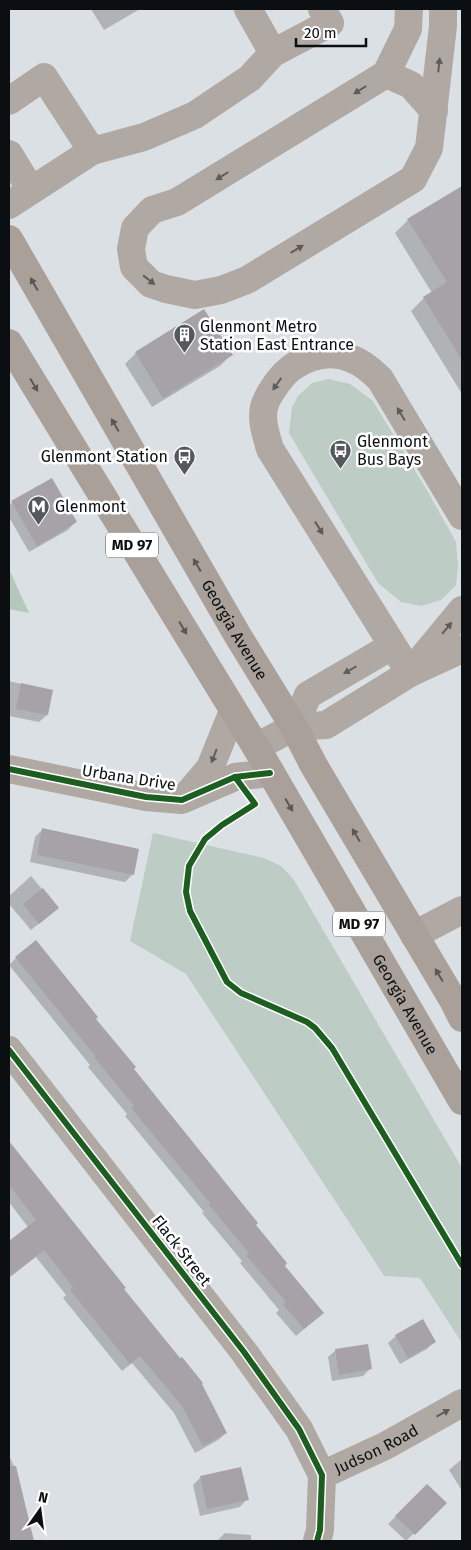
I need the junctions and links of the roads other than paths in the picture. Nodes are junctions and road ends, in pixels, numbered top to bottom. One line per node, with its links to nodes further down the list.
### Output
1 (248, 9): 5 (street)
2 (409, 9): 6 (street)
3 (443, 9): 8 (street, one-way to 3)
4 (326, 16): 5 (street)
5 (273, 53): 9 (street)
6 (386, 74): 8 (street); 8 (street, one-way to 8)
7 (9, 101): 9 (street)
8 (434, 111)
9 (92, 151): 11 (street)
10 (9, 154): 11 (street)
11 (32, 190): 12 (street)
12 (9, 205)
13 (9, 240): 21 (main road, Georgia Avenue / MD 97, one-way to 13)
14 (9, 343): 20 (main road, Georgia Avenue / MD 97, one-way to 20)
15 (462, 516): 17 (street, one-way to 17)
16 (462, 610): 19 (street, one-way to 16)
17 (392, 646): 19 (street); 21 (street, one-way to 21)
18 (462, 649): 19 (street)
19 (410, 673): 21 (street)
20 (233, 711): 22 (main road, Georgia Avenue / MD 97); 25 (street, Urbana Drive, one-way to 25)
21 (294, 727): 22 (street); 27 (main road, Georgia Avenue / MD 97, one-way to 21)
22 (256, 747): 24 (main road, Georgia Avenue / MD 97)
23 (9, 769): 25 (street, Urbana Drive)
24 (270, 773): 25 (street, Urbana Drive); 30 (main road, Georgia Avenue / MD 97, one-way to 30)
25 (182, 800)
26 (462, 910): 27 (street)
27 (414, 935): 28 (main road, Georgia Avenue / MD 97, one-way to 27)
28 (462, 1018)
29 (9, 1050): 32 (street, Flack Street)
30 (462, 1101)
31 (462, 1403): 32 (street, Judson Road, one-way to 31)
32 (322, 1475): 33 (street, Judson Road)
33 (317, 1541)

